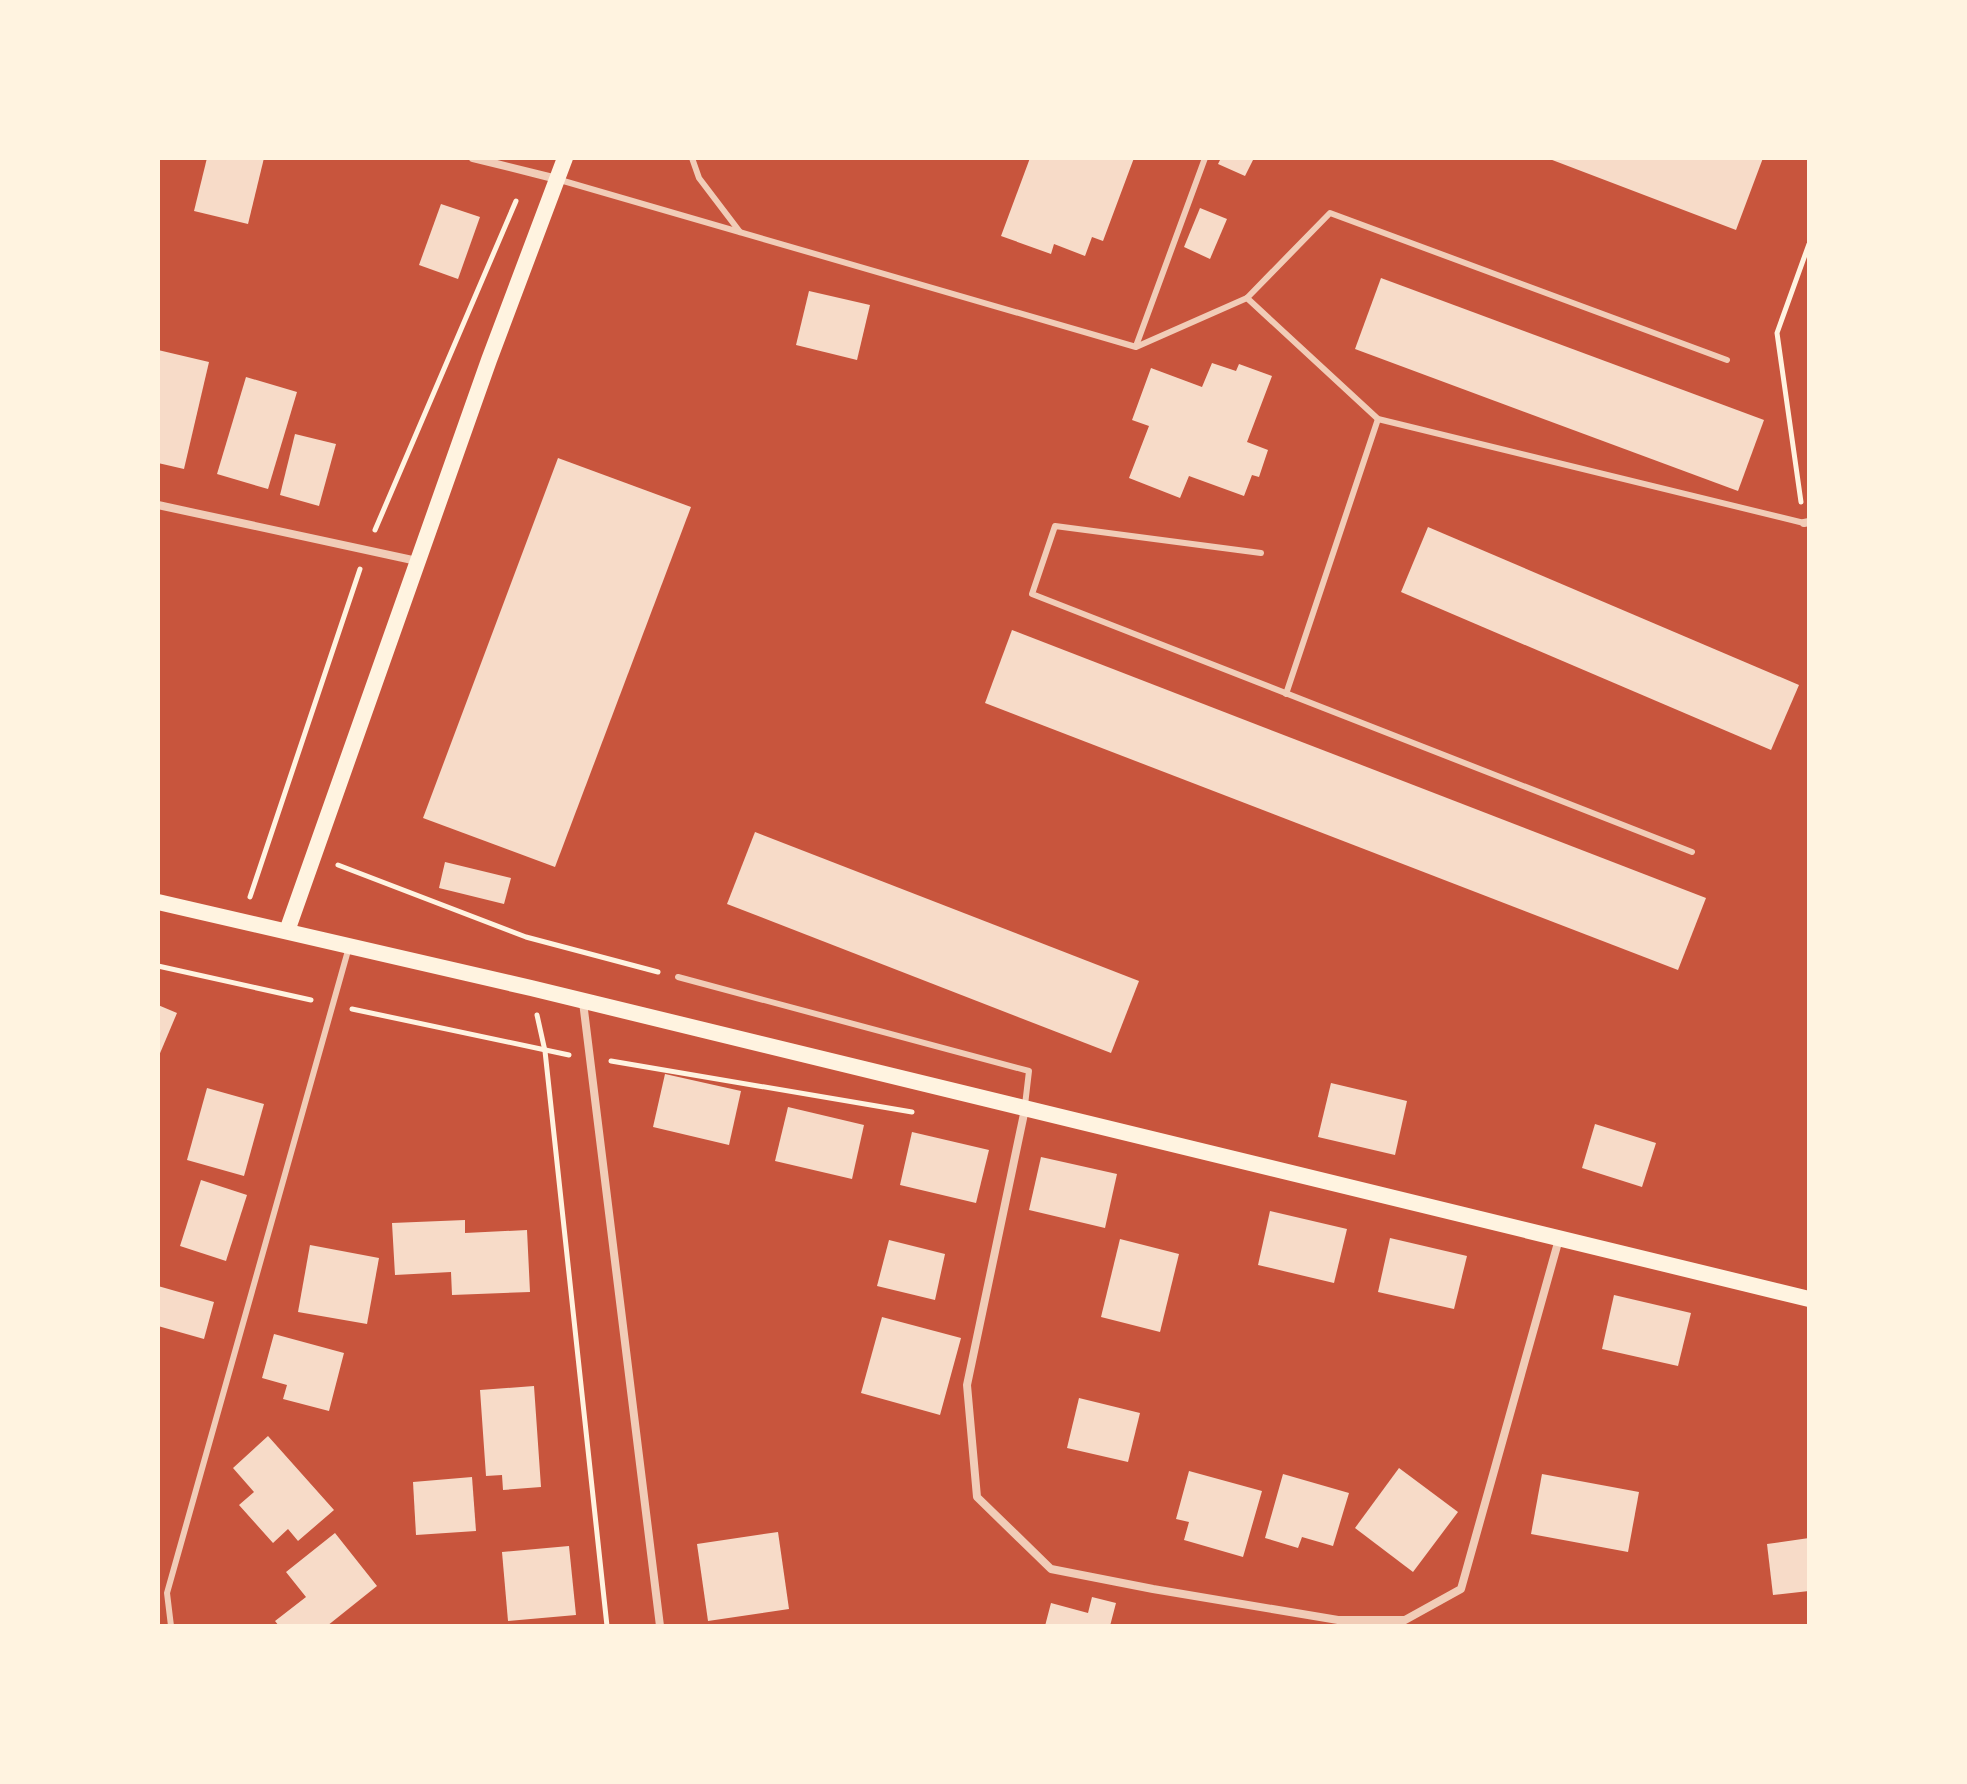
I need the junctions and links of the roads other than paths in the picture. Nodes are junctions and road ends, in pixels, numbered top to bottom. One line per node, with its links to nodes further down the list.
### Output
1 (473, 158): 5 (street)
2 (565, 158): 5 (main road)
3 (692, 158): 6 (lane)
4 (1205, 158): 8 (lane)
5 (557, 179): 6 (lane); 14 (main road)
6 (740, 232): 8 (lane)
7 (1247, 298): 8 (lane); 9 (lane); 10 (lane)
8 (1136, 347)
9 (1727, 360)
10 (1378, 419): 12 (lane); 15 (lane)
11 (158, 505): 14 (street)
12 (1807, 522)
13 (1261, 553): 15 (lane)
14 (417, 561): 18 (main road)
15 (1286, 694): 16 (lane)
16 (1692, 852)
17 (158, 902): 18 (main road)
18 (287, 931): 19 (main road)
19 (349, 945): 21 (main road); 25 (lane)
20 (678, 977): 22 (lane)
21 (583, 1002): 22 (main road); 26 (street)
22 (1025, 1109): 23 (main road); 23 (street)
23 (1559, 1239): 24 (main road)
24 (1809, 1299)
25 (171, 1626)
26 (660, 1626)

